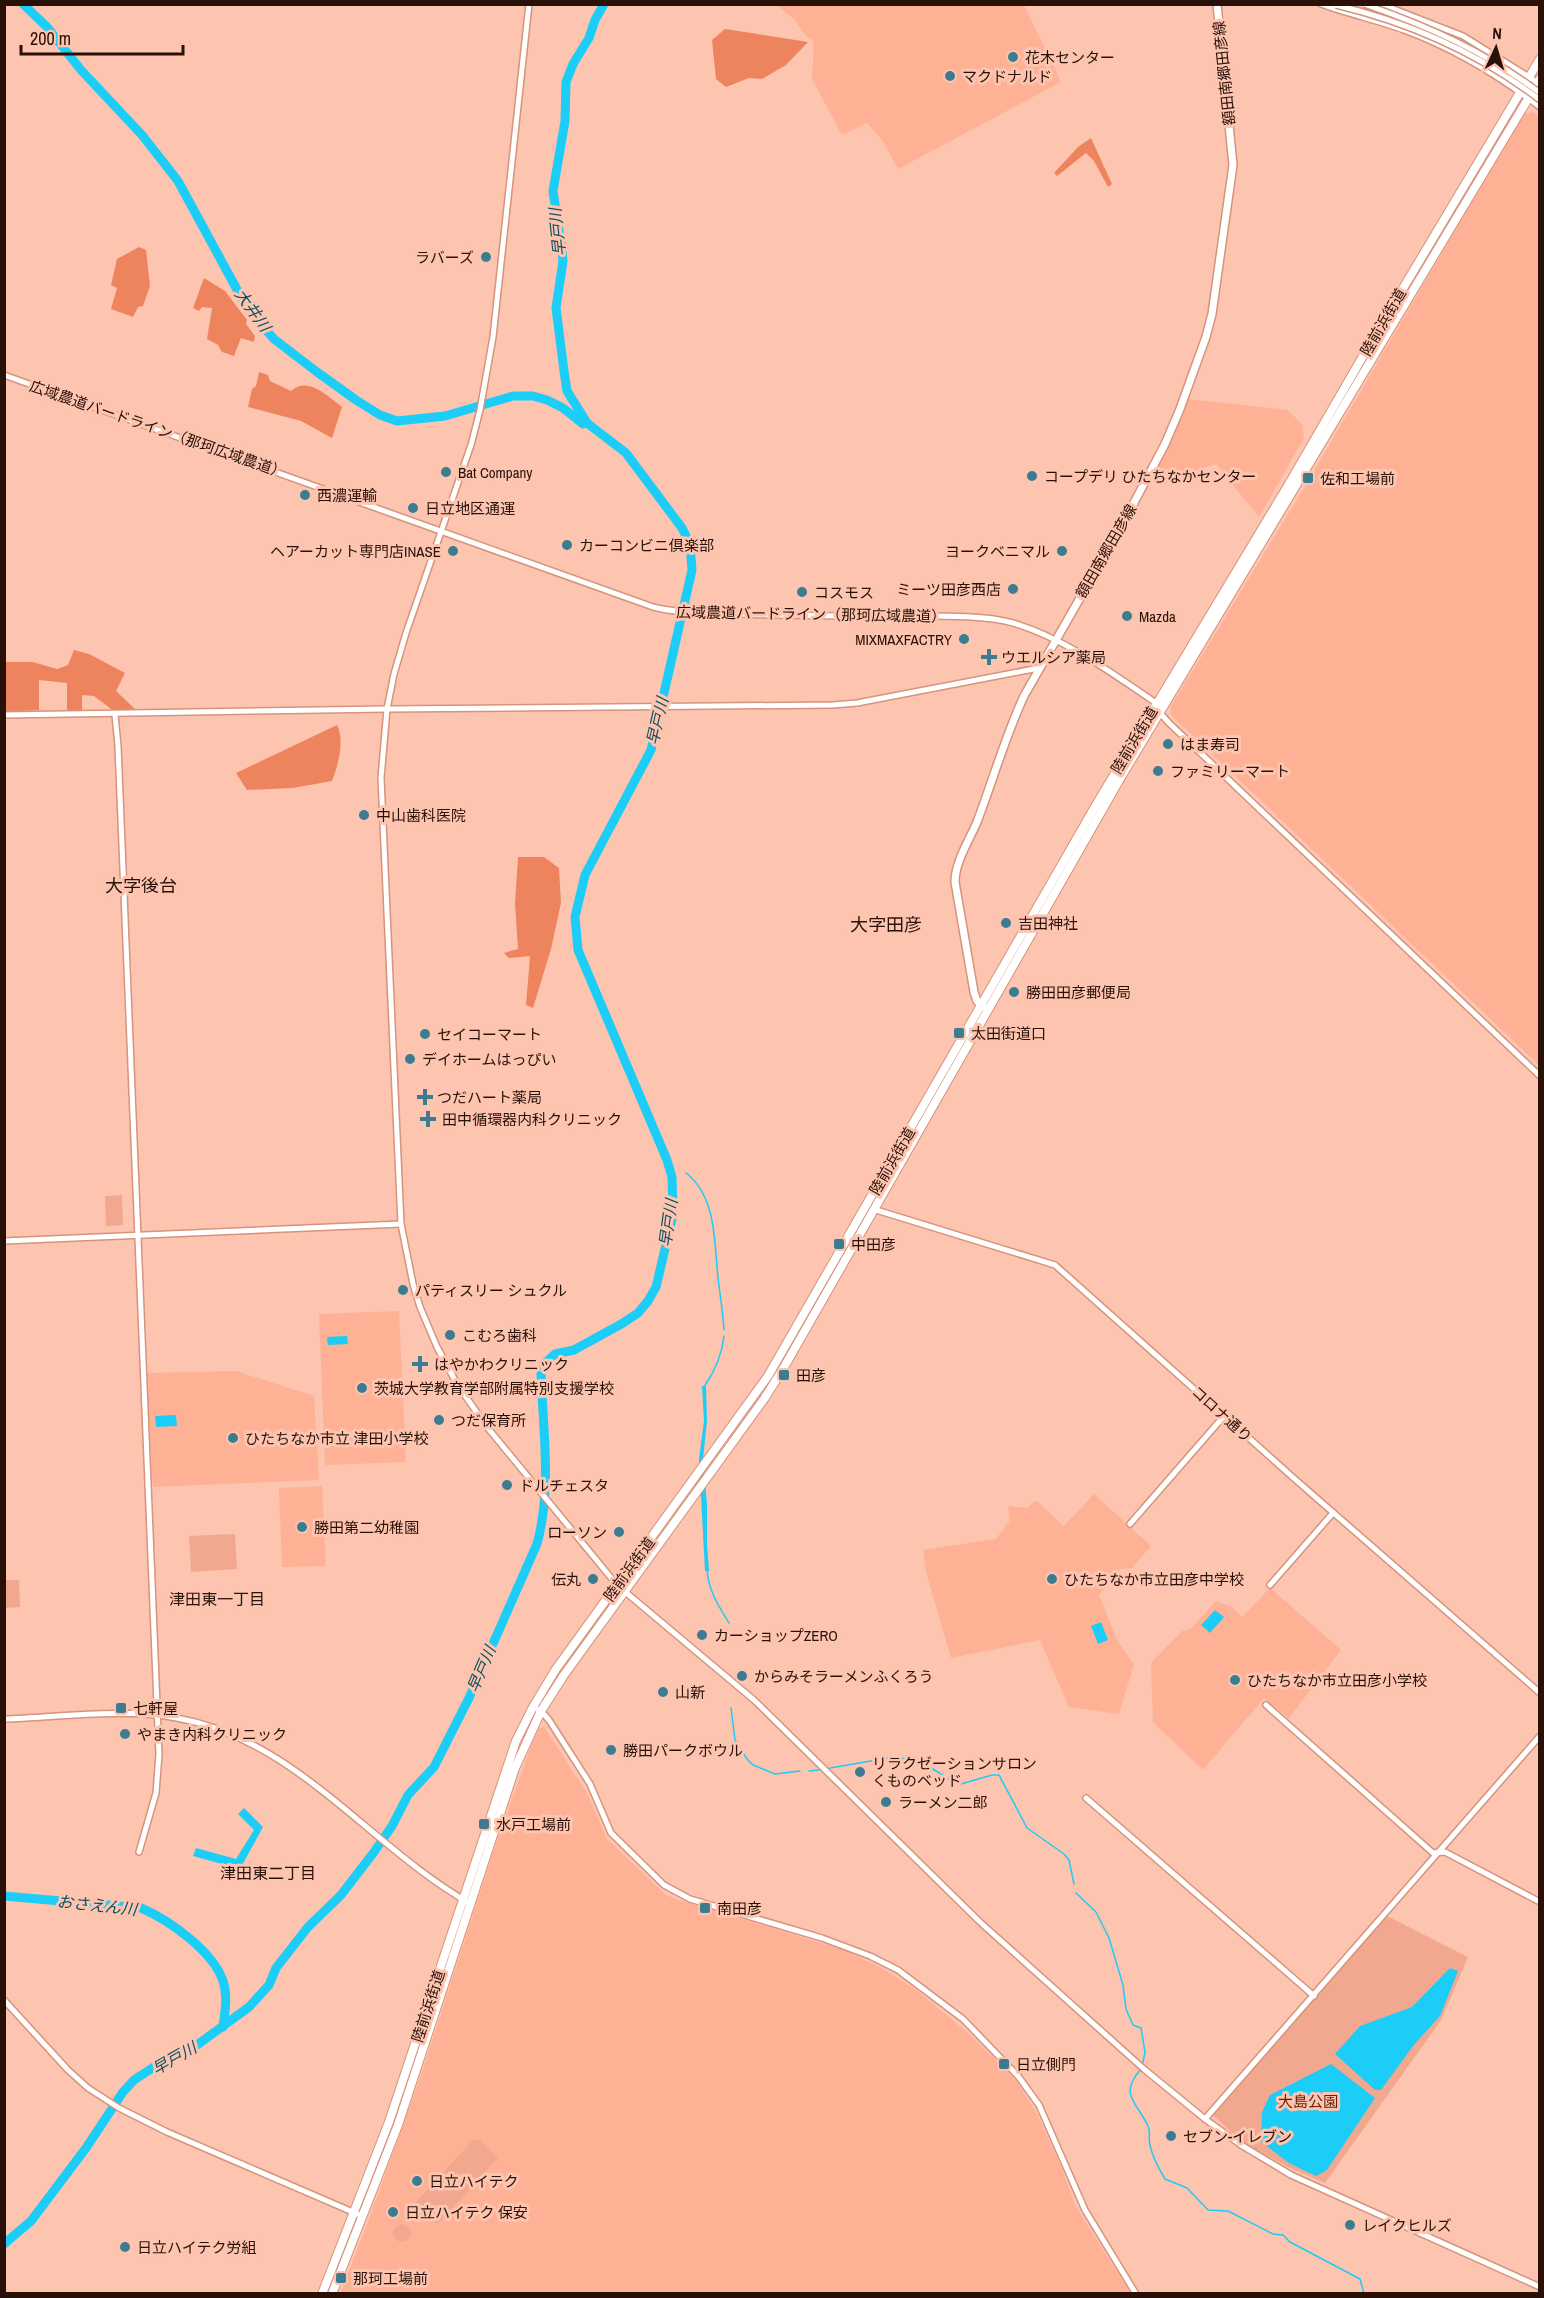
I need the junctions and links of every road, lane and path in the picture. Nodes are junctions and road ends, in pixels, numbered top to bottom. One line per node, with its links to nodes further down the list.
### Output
1 (529, 4): 16 (street)
2 (1216, 4): 17 (main road, 額田南郷田彦線)
3 (1321, 4): 10 (street)
4 (1364, 4): 11 (street, bridge)
5 (1381, 4): 8 (street)
6 (1335, 5): 13 (street, bridge)
7 (1539, 59): 8 (highway, 陸前浜街道)
8 (1529, 77): 9 (street); 10 (highway, 陸前浜街道)
9 (1539, 82): 12 (highway, 陸前浜街道)
10 (1520, 92): 12 (street); 19 (highway, 陸前浜街道)
11 (1539, 93)
12 (1529, 98): 14 (street); 21 (highway, 陸前浜街道)
13 (1539, 100)
14 (1539, 106)
15 (4, 375): 16 (street, 広域農道バードライン（那珂広域農道）)
16 (442, 532): 17 (street, 広域農道バードライン（那珂広域農道）); 20 (street)
17 (1056, 640): 18 (main road, 額田南郷田彦線); 19 (street, 広域農道バードライン（那珂広域農道）)
18 (1039, 668): 20 (street); 24 (main road, 額田南郷田彦線)
19 (1156, 703): 21 (street); 24 (highway, 陸前浜街道)
20 (387, 709): 22 (street); 27 (street)
21 (1161, 714): 24 (highway, 陸前浜街道); 25 (street)
22 (115, 715): 23 (street); 28 (street)
23 (4, 716)
24 (984, 1007): 26 (highway, 陸前浜街道)
25 (1539, 1076)
26 (871, 1207): 30 (street, コロナ通り); 33 (highway, 陸前浜街道); 35 (highway, 陸前浜街道)
27 (401, 1224): 28 (street); 33 (street)
28 (138, 1235): 29 (street); 40 (street)
29 (4, 1241)
30 (1224, 1416): 31 (street, コロナ通り); 32 (street)
31 (1333, 1513): 34 (street); 36 (street, コロナ通り)
32 (1130, 1524)
33 (617, 1584): 35 (street); 38 (highway, 陸前浜街道)
34 (1270, 1585)
35 (625, 1592): 39 (highway, 陸前浜街道); 51 (street)
36 (1539, 1693)
37 (1266, 1705): 45 (street)
38 (533, 1707): 39 (street); 46 (highway, 陸前浜街道)
39 (541, 1711): 48 (highway, 陸前浜街道); 57 (street)
40 (158, 1715): 41 (street); 44 (street); 46 (street)
41 (4, 1719)
42 (1539, 1736): 45 (street)
43 (1086, 1798): 49 (street)
44 (139, 1852)
45 (1437, 1854): 47 (street); 49 (street)
46 (463, 1899): 48 (street); 52 (highway, 陸前浜街道)
47 (1539, 1902)
48 (471, 1904): 53 (highway, 陸前浜街道)
49 (1314, 1996): 51 (street)
50 (4, 2000): 52 (street)
51 (1205, 2119): 54 (street)
52 (353, 2213): 53 (street); 55 (highway, 陸前浜街道)
53 (362, 2216): 56 (highway, 陸前浜街道)
54 (1539, 2287)
55 (322, 2294)
56 (332, 2294)
57 (1136, 2294)

